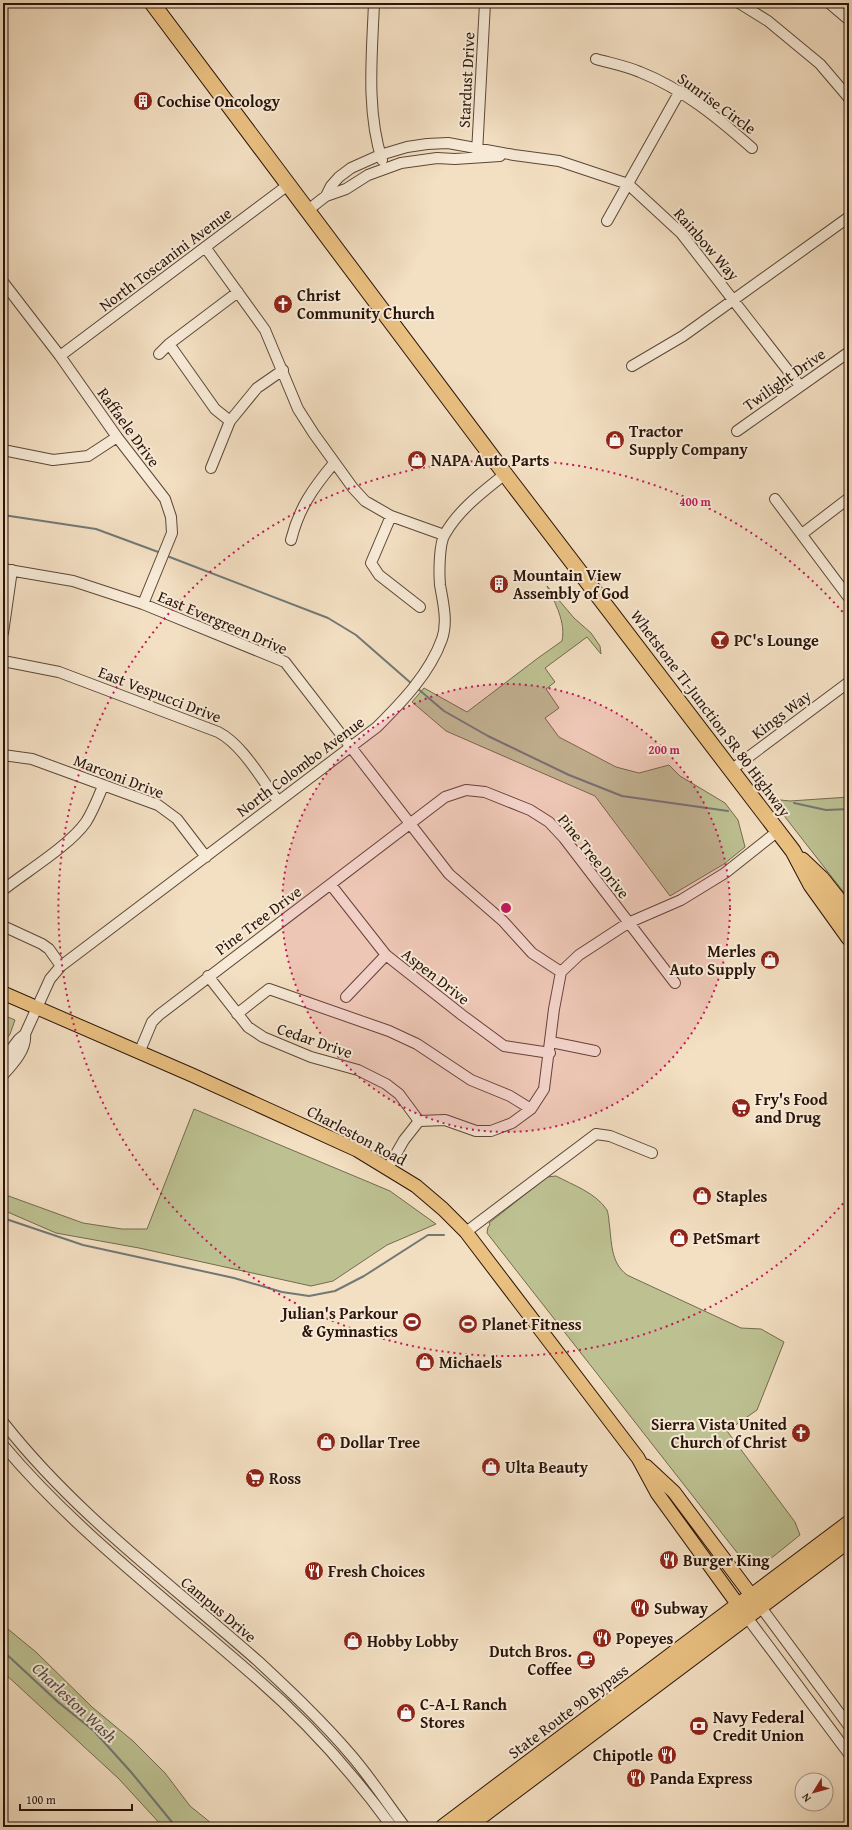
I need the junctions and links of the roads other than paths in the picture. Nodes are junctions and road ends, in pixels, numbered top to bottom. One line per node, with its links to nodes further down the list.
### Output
1 (152, 3): 15 (highway, Whetstone TI-Junction SR 80 Highway)
2 (374, 3): 12 (street)
3 (486, 3): 11 (street, Stardust Drive)
4 (739, 3): 9 (street)
5 (829, 3): 6 (street)
6 (849, 20)
7 (596, 59): 8 (street, Sunrise Circle)
8 (680, 91): 10 (street, Sunrise Circle); 14 (street)
9 (849, 98)
10 (752, 148)
11 (476, 153): 12 (street, Rainbow Way); 13 (street, Rainbow Way); 14 (street, Rainbow Way)
12 (380, 155): 13 (street); 16 (street, Rainbow Way)
13 (384, 168): 16 (street, Rainbow Way)
14 (628, 184): 19 (street); 23 (street, Rainbow Way)
15 (288, 185): 17 (highway, Whetstone TI-Junction SR 80 Highway); 20 (street, North Toscanini Avenue)
16 (326, 196): 17 (street, Rainbow Way)
17 (308, 210): 37 (highway, Whetstone TI-Junction SR 80 Highway)
18 (849, 217): 23 (street)
19 (607, 221)
20 (206, 247): 22 (street); 27 (street, North Toscanini Avenue)
21 (3, 282): 27 (street, Raffaele Drive)
22 (238, 292): 24 (street); 29 (street)
23 (734, 299): 28 (street); 30 (street, Rainbow Way)
24 (169, 344): 26 (street); 31 (street)
25 (849, 352): 30 (street, Twilight Drive)
26 (159, 354)
27 (60, 356): 33 (street, Raffaele Drive)
28 (632, 366)
29 (283, 370): 31 (street); 35 (street)
30 (800, 386): 32 (street, Twilight Drive)
31 (230, 421): 36 (street)
32 (737, 431)
33 (117, 437): 34 (street); 46 (street, Raffaele Drive)
34 (3, 450)
35 (334, 463): 40 (street); 43 (street)
36 (212, 468)
37 (505, 474): 42 (street, North Colombo Avenue); 53 (highway, Whetstone TI-Junction SR 80 Highway)
38 (849, 498): 41 (street)
39 (775, 499): 41 (street)
40 (391, 516): 42 (street); 47 (street)
41 (802, 534): 45 (street)
42 (444, 535): 51 (street, North Colombo Avenue)
43 (291, 540)
44 (8, 569): 46 (street, East Evergreen Drive); 48 (street)
45 (849, 598)
46 (143, 604): 51 (street, East Evergreen Drive)
47 (420, 607)
48 (3, 633)
49 (3, 661): 55 (street, East Vespucci Drive)
50 (849, 682): 53 (street, Kings Way)
51 (351, 747): 55 (street, North Colombo Avenue); 56 (street, East Evergreen Drive)
52 (3, 755): 54 (street, Marconi Drive)
53 (731, 770): 57 (highway, Whetstone TI-Junction SR 80 Highway)
54 (103, 786): 59 (street, Marconi Drive); 61 (street)
55 (278, 801): 59 (street, North Colombo Avenue)
56 (409, 824): 60 (street, Pine Tree Drive); 63 (street, Pine Tree Drive); 68 (street, East Evergreen Drive)
57 (778, 831): 58 (highway, Whetstone TI-Junction SR 80 Highway); 63 (street)
58 (793, 851): 62 (highway, Whetstone TI-Junction SR 80 Highway); 65 (highway, Whetstone TI-Junction SR 80 Highway)
59 (206, 856): 67 (street, North Colombo Avenue)
60 (331, 885): 66 (street, Aspen Drive); 69 (street, Pine Tree Drive)
61 (3, 890)
62 (849, 913)
63 (628, 923): 68 (street); 70 (street, Pine Tree Drive)
64 (3, 926): 67 (street)
65 (849, 938)
66 (386, 955): 72 (street); 79 (street, Aspen Drive)
67 (62, 966): 73 (street, North Colombo Avenue)
68 (561, 972): 76 (street)
69 (208, 976): 74 (street, Cedar Drive); 78 (street, Pine Tree Drive)
70 (675, 983)
71 (3, 993): 73 (main road, Charleston Road)
72 (346, 997)
73 (37, 1008): 75 (street, North Colombo Avenue); 78 (main road, Charleston Road)
74 (237, 1014): 82 (street); 83 (street, Cedar Drive)
75 (25, 1034): 80 (street, North Colombo Avenue); 81 (street, North Colombo Avenue)
76 (551, 1042): 77 (street); 79 (street)
77 (595, 1051)
78 (139, 1053): 85 (main road, Charleston Road)
79 (550, 1053): 82 (street)
80 (3, 1060)
81 (3, 1075)
82 (531, 1109): 83 (street)
83 (419, 1121): 85 (street)
84 (652, 1153): 86 (street)
85 (388, 1168): 86 (main road, Charleston Road)
86 (466, 1232): 89 (main road, Charleston Road)
87 (3, 1422): 97 (street, Campus Drive)
88 (3, 1445): 96 (street, Campus Drive)
89 (638, 1458): 92 (main road, Charleston Road); 93 (main road, Charleston Road)
90 (849, 1523): 92 (highway, State Route 90 Bypass)
91 (849, 1540): 92 (highway, State Route 90 Bypass)
92 (756, 1601): 93 (highway, State Route 90 Bypass); 94 (street)
93 (742, 1610): 95 (street); 98 (highway, State Route 90 Bypass); 99 (highway, State Route 90 Bypass)
94 (849, 1726)
95 (849, 1754)
96 (392, 1827)
97 (405, 1827)
98 (443, 1827)
99 (467, 1827)

